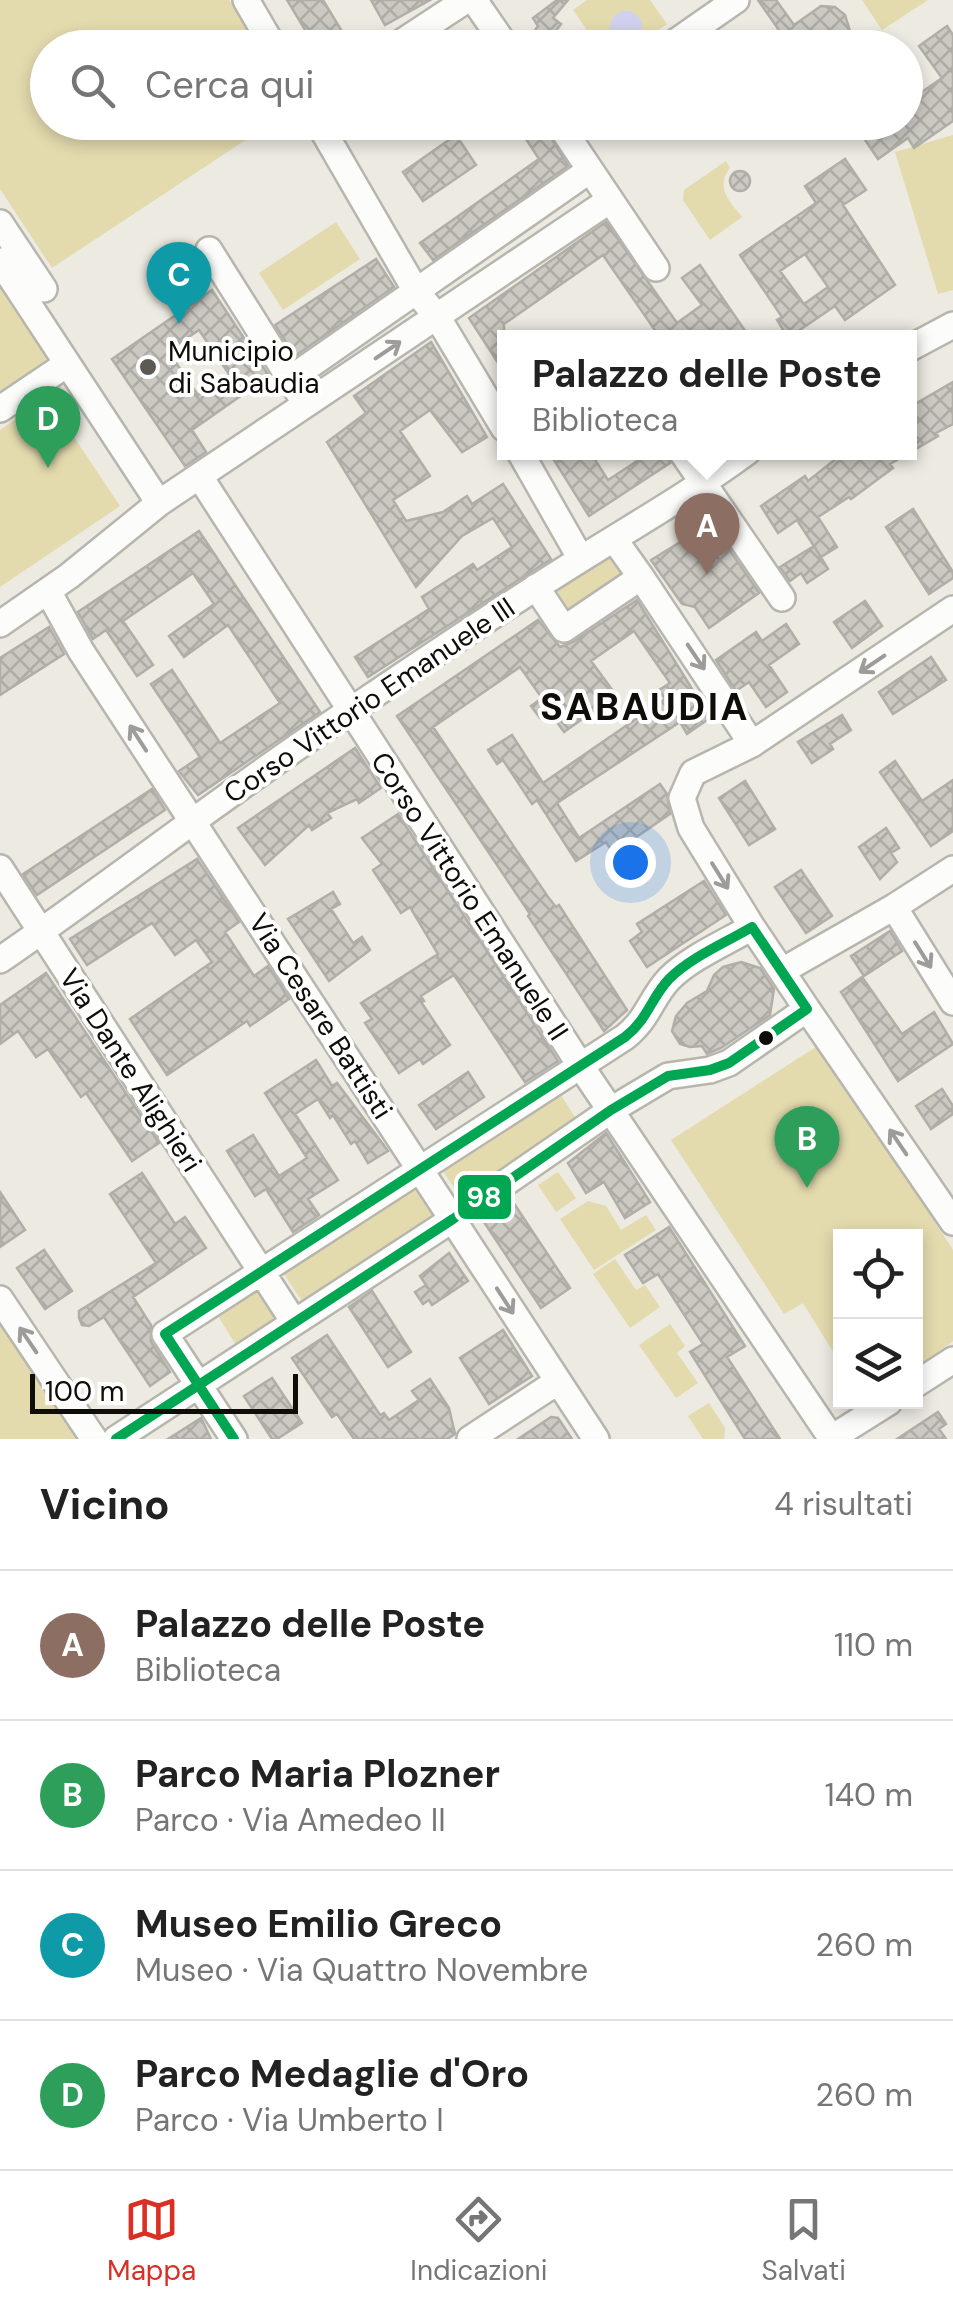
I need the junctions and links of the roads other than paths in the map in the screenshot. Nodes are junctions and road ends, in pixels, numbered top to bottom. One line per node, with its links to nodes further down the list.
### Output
1 (246, 0): 5 (street)
2 (466, 0): 6 (street)
3 (474, 0): 7 (street)
4 (736, 0): 8 (street)
5 (264, 30)
6 (420, 30)
7 (495, 30)
8 (693, 30)
9 (328, 140): 19 (street)
10 (570, 140): 11 (street)
11 (590, 170): 12 (street); 14 (street)
12 (610, 200): 16 (street); 18 (street)
13 (0, 223): 20 (street)
14 (506, 228): 16 (street); 19 (street)
15 (208, 250): 25 (street)
16 (525, 257): 21 (street)
17 (0, 261): 20 (street)
18 (656, 268)
19 (416, 291): 21 (street); 25 (street)
20 (35, 295): 24 (street)
21 (438, 318): 26 (street, one-way to 21); 28 (street)
22 (953, 325): 23 (street)
23 (917, 344)
24 (68, 364): 27 (street); 34 (street)
25 (290, 378): 26 (street)
26 (308, 405): 32 (street)
27 (0, 409)
28 (497, 416)
29 (525, 460): 36 (street)
30 (688, 460): 33 (street)
31 (737, 460): 33 (street, Corso Vittorio Emanuele III)
32 (200, 477): 34 (street); 43 (street, Corso Vittorio Emanuele II)
33 (704, 484): 35 (street, Corso Vittorio Emanuele III); 40 (street)
34 (159, 504): 39 (street)
35 (614, 539): 36 (street, Corso Vittorio Emanuele III); 37 (street)
36 (581, 559): 38 (street, Corso Vittorio Emanuele III)
37 (641, 577): 38 (street); 44 (street, one-way to 44)
38 (536, 587): 43 (street, Corso Vittorio Emanuele III)
39 (48, 591): 42 (street); 45 (street, Via Cesare Battisti, one-way to 39)
40 (782, 598)
41 (953, 609): 44 (street, one-way to 44)
42 (0, 624)
43 (350, 710): 45 (street, Corso Vittorio Emanuele III); 55 (street, Corso Vittorio Emanuele II)
44 (752, 744): 49 (street, one-way to 49)
45 (193, 819): 50 (street, Corso Vittorio Emanuele III); 57 (street, Via Cesare Battisti)
46 (0, 868): 50 (street, Via Dante Alighieri)
47 (953, 868): 48 (street)
48 (894, 908): 52 (street); 53 (street, one-way to 53)
49 (752, 927): 52 (street); 55 (street)
50 (41, 932): 51 (street, Corso Vittorio Emanuele III); 60 (street, Via Dante Alighieri)
51 (0, 960)
52 (782, 971): 54 (street)
53 (953, 1002)
54 (807, 1010): 56 (street); 59 (street, one-way to 54)
55 (580, 1065): 56 (street, Corso Vittorio Emanuele II); 57 (street)
56 (611, 1110): 58 (street); 73 (street, Corso Vittorio Emanuele II)
57 (420, 1169): 58 (street, Via Cesare Battisti); 60 (street)
58 (452, 1219): 62 (street); 65 (street, Via Cesare Battisti, one-way to 65)
59 (953, 1222)
60 (260, 1272): 62 (street, Via Dante Alighieri); 66 (street)
61 (0, 1298): 68 (street, one-way to 61)
62 (294, 1322): 66 (street)
63 (953, 1360): 64 (street)
64 (923, 1379)
65 (557, 1382): 71 (street); 72 (street, Via Cesare Battisti)
66 (198, 1386): 69 (street); 70 (street)
67 (869, 1429): 73 (street)
68 (94, 1439)
69 (116, 1439)
70 (234, 1439)
71 (470, 1439)
72 (596, 1439)
73 (831, 1439)

